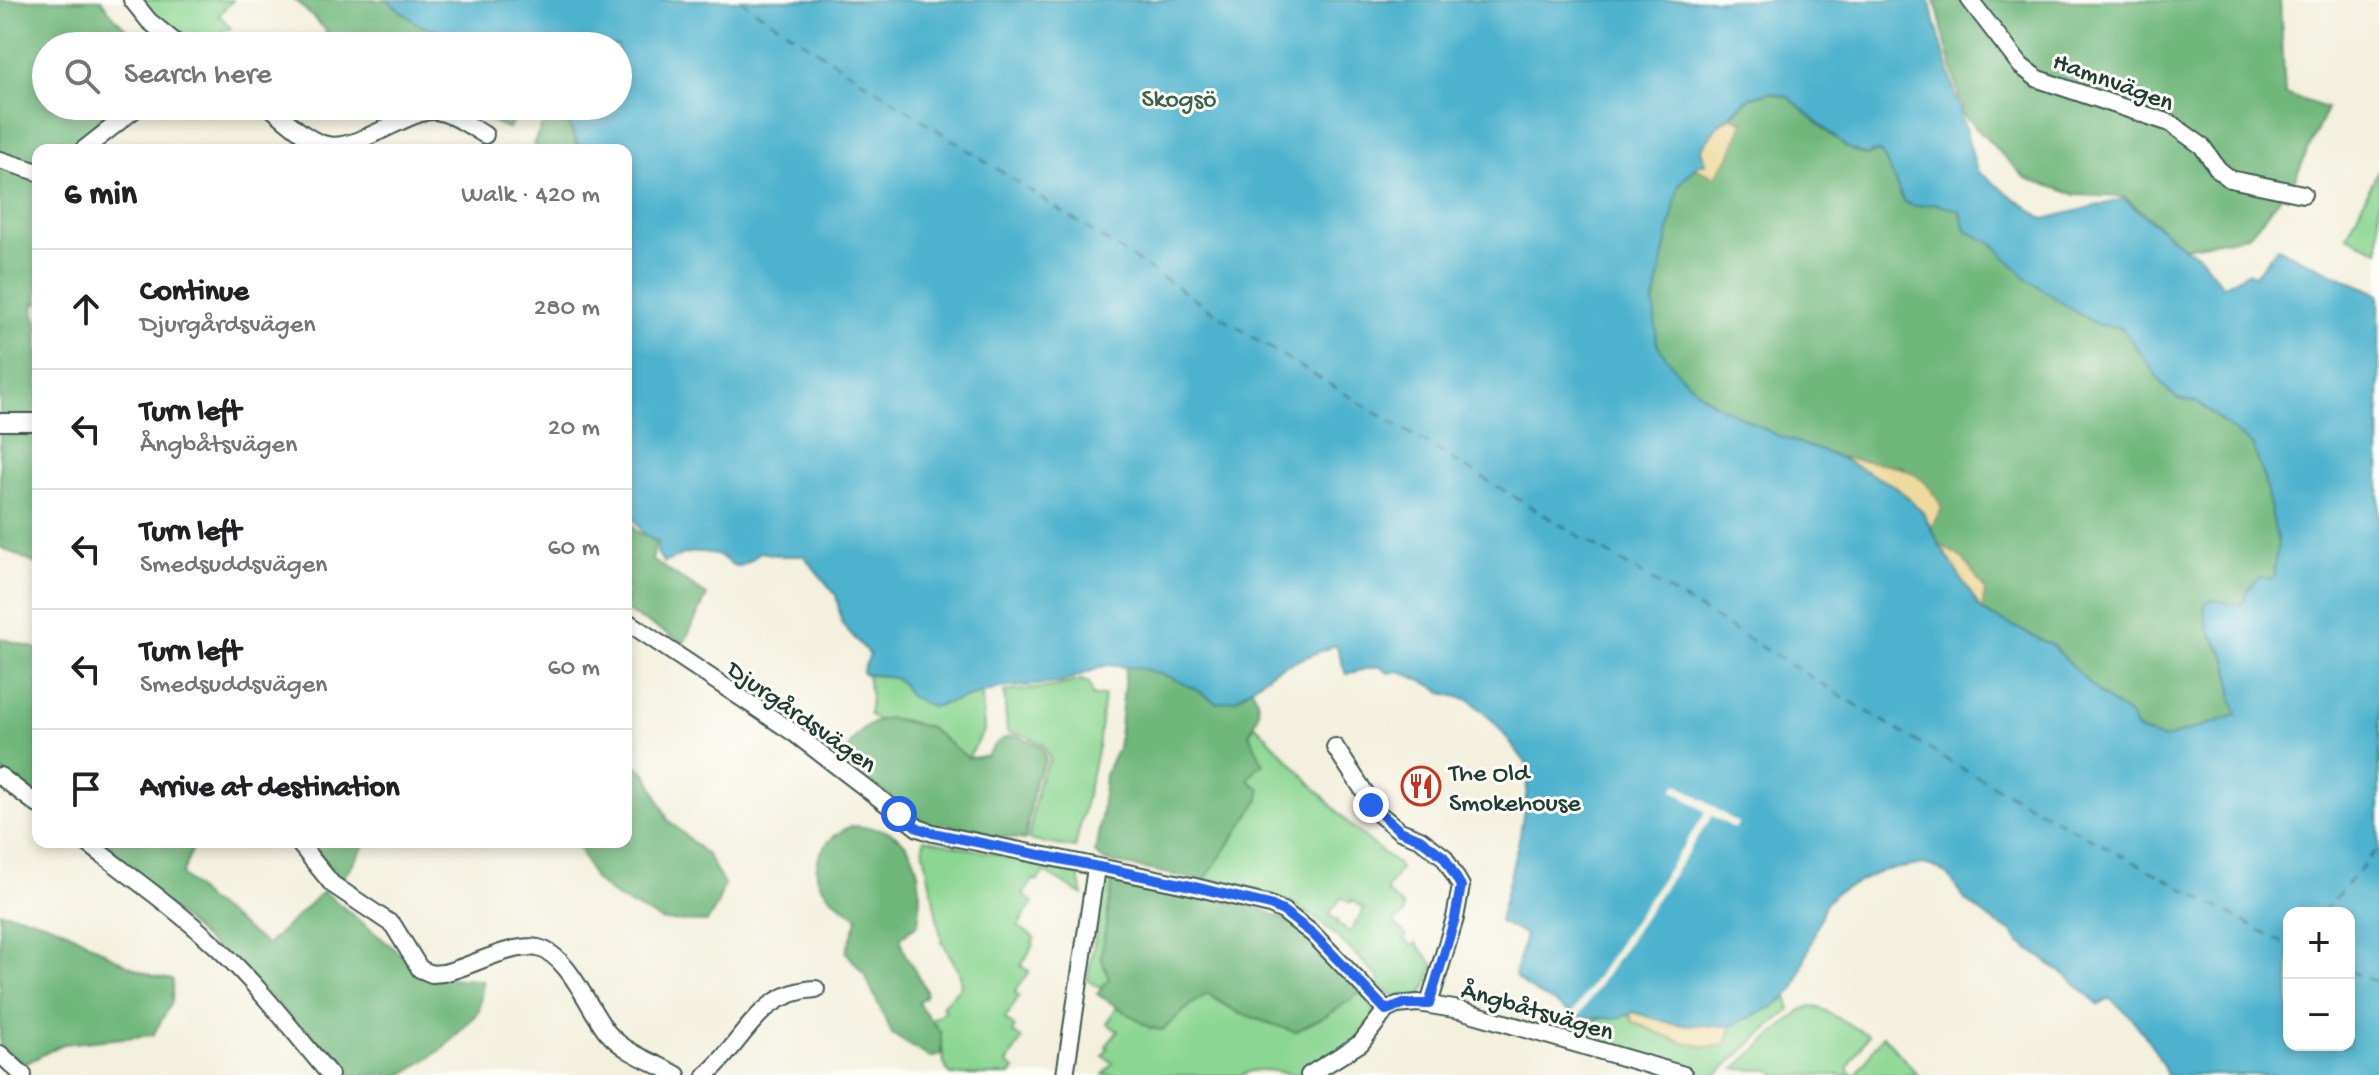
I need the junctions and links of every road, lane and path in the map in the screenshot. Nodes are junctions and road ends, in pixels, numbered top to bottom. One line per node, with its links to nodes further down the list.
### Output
1 (132, 0): 3 (street)
2 (1970, 0): 14 (street, Hamnvägen)
3 (161, 32)
4 (121, 120): 9 (street)
5 (285, 120): 10 (street)
6 (406, 120): 11 (street)
7 (457, 120): 8 (street)
8 (485, 135)
9 (91, 144)
10 (323, 144)
11 (351, 144)
12 (0, 160): 13 (street)
13 (32, 170)
14 (2303, 194)
15 (0, 422): 16 (street)
16 (32, 422)
17 (632, 625): 23 (street, Djurgårdsvägen)
18 (1335, 747): 25 (street)
19 (0, 776): 20 (street)
20 (32, 800)
21 (94, 848): 29 (street)
22 (303, 848): 30 (street)
23 (1096, 868): 26 (street, Djurgårdsvägen); 32 (street)
24 (816, 989): 31 (street)
25 (1429, 1004): 26 (street, Ångbåtsvägen); 34 (street, Ångbåtsvägen)
26 (1386, 1010): 33 (street)
27 (0, 1054): 28 (street)
28 (23, 1075)
29 (330, 1075)
30 (677, 1075)
31 (706, 1075)
32 (1065, 1075)
33 (1309, 1075)
34 (1684, 1075)

